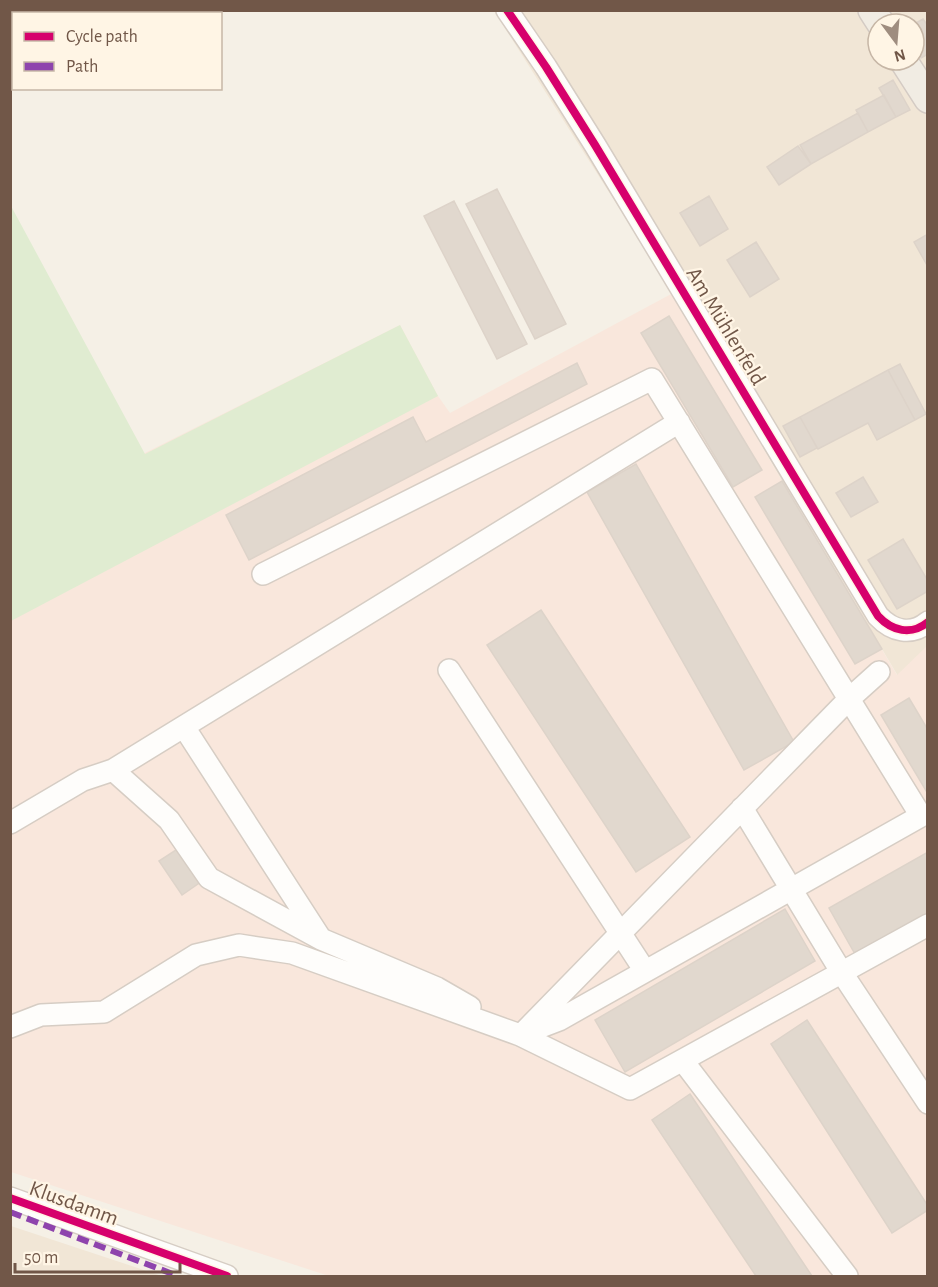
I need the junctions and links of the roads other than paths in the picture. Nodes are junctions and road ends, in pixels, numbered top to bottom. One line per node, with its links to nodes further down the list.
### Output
1 (507, 10): 6 (street, Am Mühlenfeld)
2 (910, 72): 3 (main road)
3 (927, 99)
4 (679, 422): 5 (street); 9 (street); 10 (street)
5 (263, 574)
6 (927, 622)
7 (449, 670): 16 (street)
8 (879, 672): 9 (street)
9 (849, 699): 12 (street); 14 (street)
10 (184, 727): 11 (street); 17 (street)
11 (113, 771): 13 (street); 17 (street)
12 (742, 808): 14 (street); 16 (street)
13 (10, 823)
14 (791, 889): 18 (street); 19 (street)
15 (927, 925): 19 (street)
16 (620, 933): 18 (street); 21 (street)
17 (321, 939): 21 (street)
18 (645, 971): 21 (street)
19 (842, 973): 22 (street); 23 (street)
20 (10, 1027): 21 (street)
21 (520, 1035): 22 (street)
22 (683, 1061): 26 (street)
23 (927, 1103)
24 (10, 1198): 25 (street, Klusdamm)
25 (227, 1276)
26 (847, 1276)

